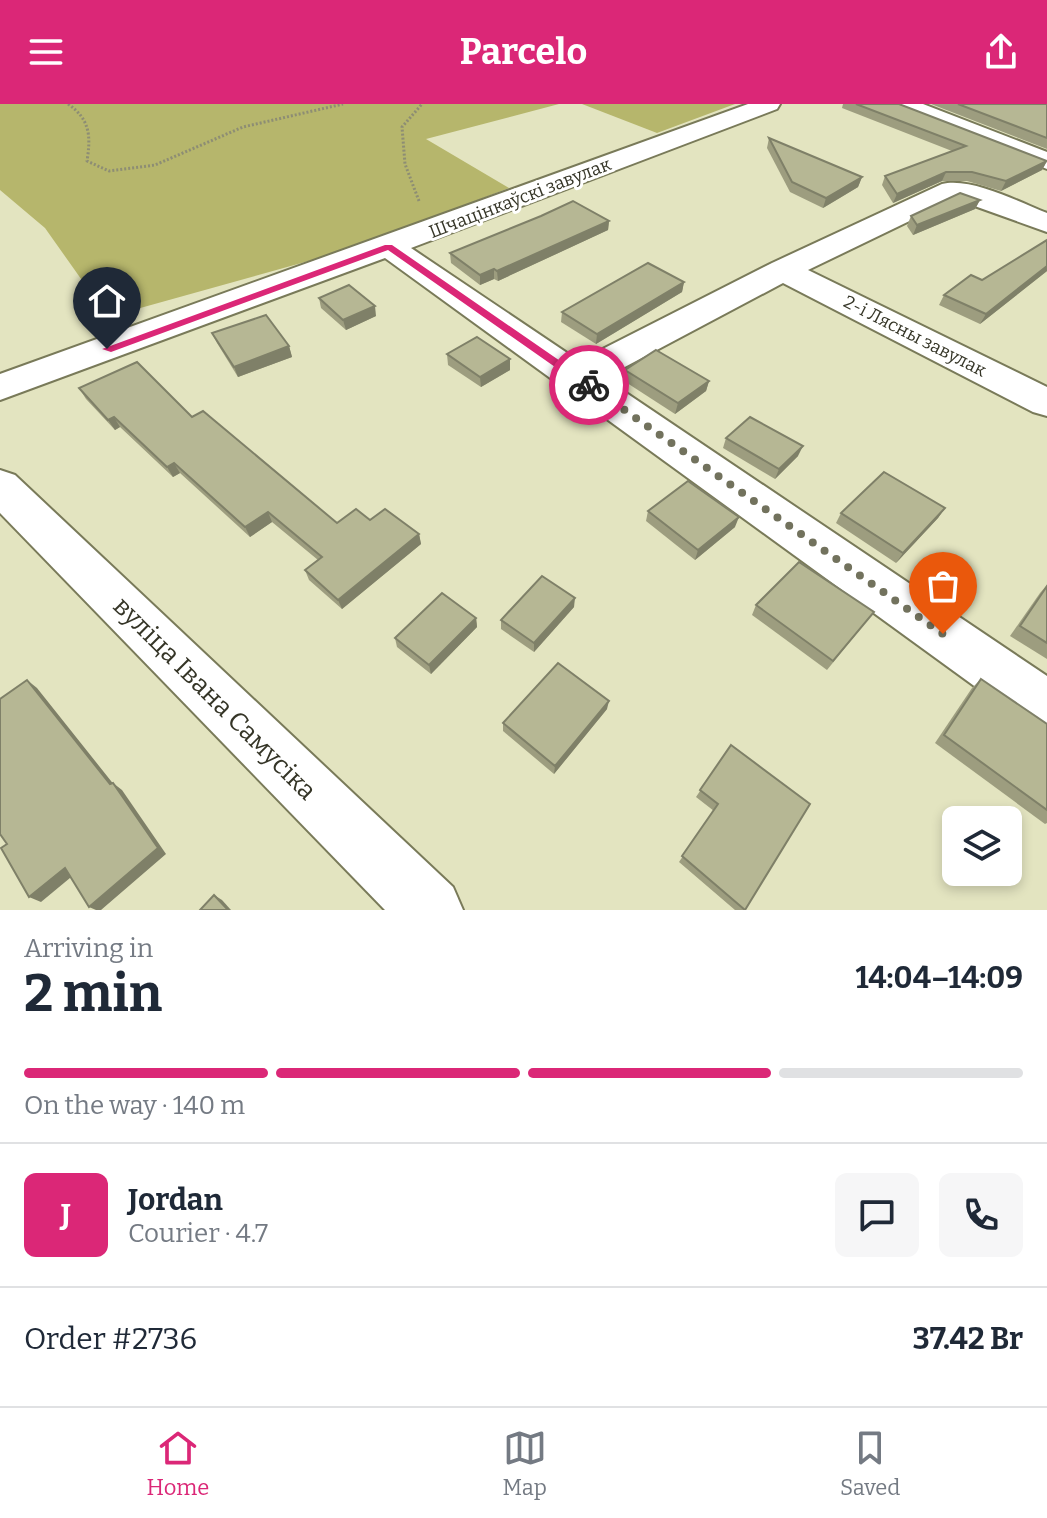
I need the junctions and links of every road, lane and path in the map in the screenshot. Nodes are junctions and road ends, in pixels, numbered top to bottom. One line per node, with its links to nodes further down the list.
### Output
1 (68, 104): 2 (path)
2 (343, 104)
3 (422, 104): 10 (path)
4 (769, 104): 10 (street, Шчацінкаўскі завулак)
5 (902, 104): 6 (street)
6 (1047, 161)
7 (1047, 196): 8 (street)
8 (1019, 211): 9 (street); 12 (street)
9 (1047, 223)
10 (431, 231): 11 (street, Шчацінкаўскі завулак)
11 (389, 247): 13 (street); 14 (street, Шчацінкаўскі завулак)
12 (783, 270): 13 (street); 15 (street, 2-і Лясны завулак)
13 (577, 377): 17 (street)
14 (0, 388)
15 (1047, 403)
16 (0, 486): 18 (street, вуліца Івана Самусіка)
17 (1047, 707)
18 (430, 910)

